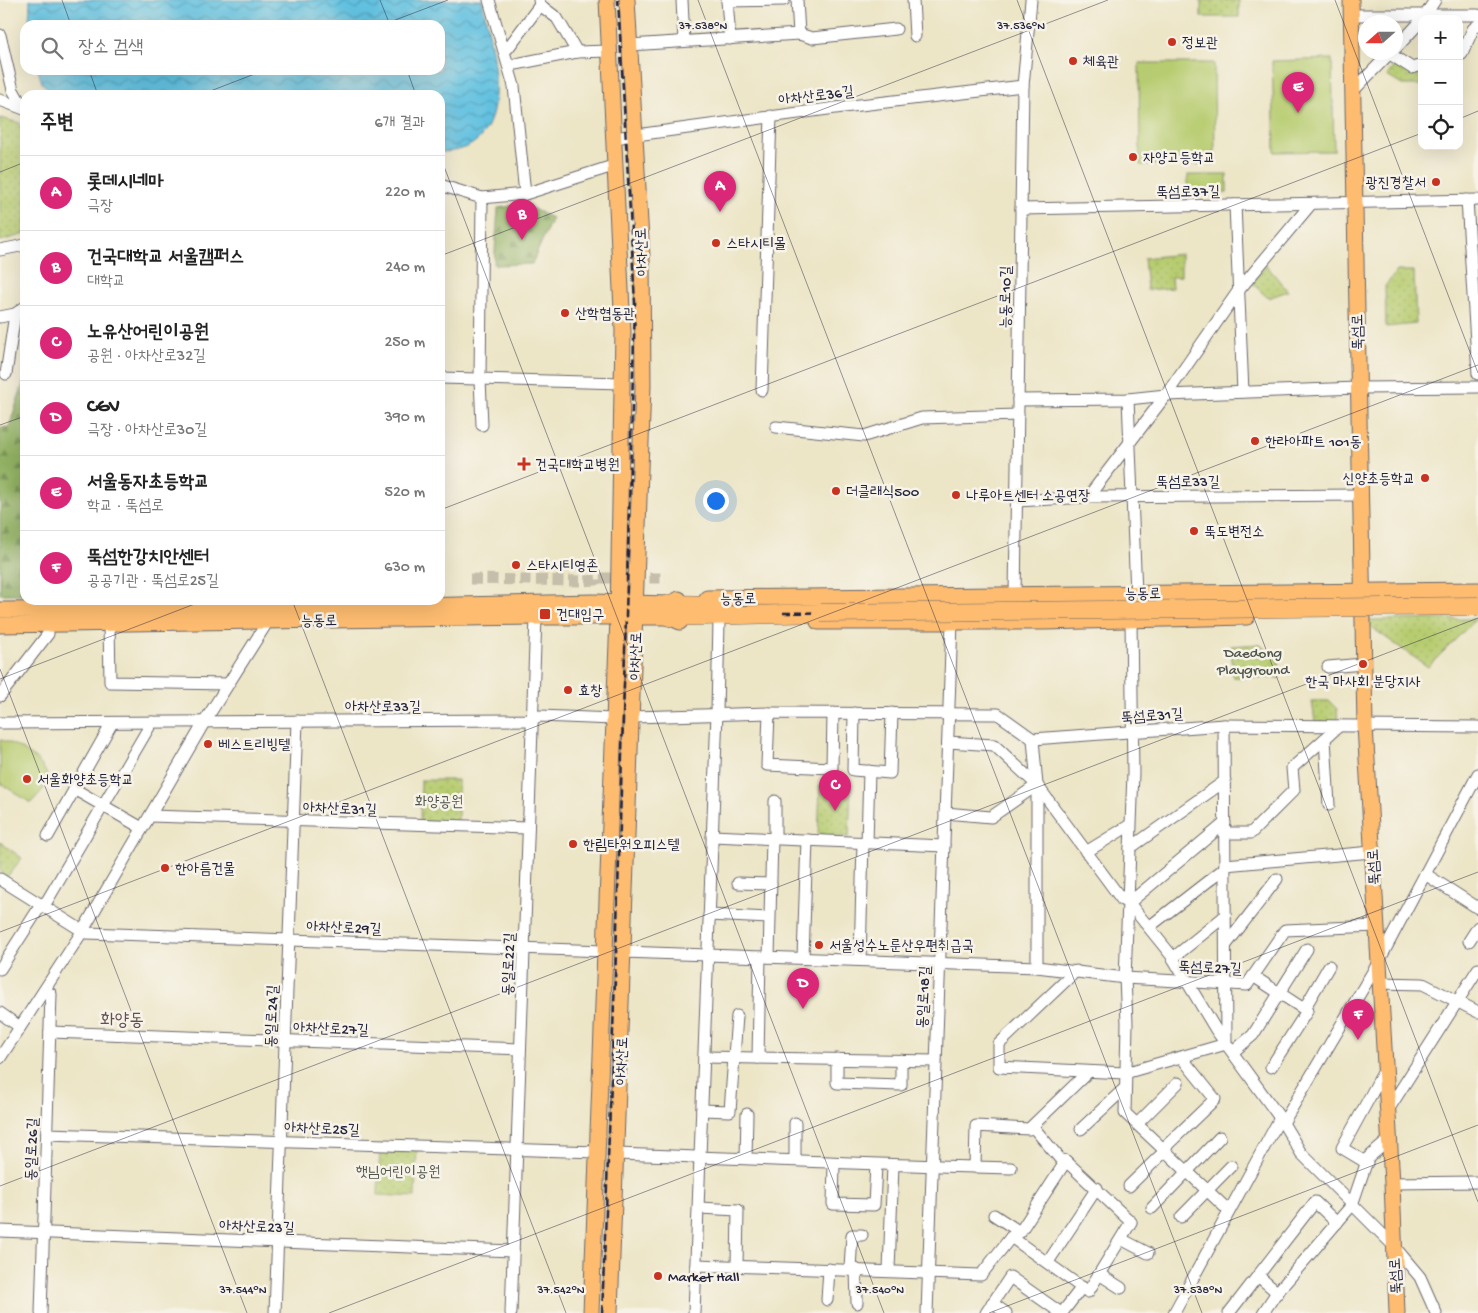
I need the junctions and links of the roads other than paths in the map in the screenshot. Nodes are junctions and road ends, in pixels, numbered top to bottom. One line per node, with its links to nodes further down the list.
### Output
1 (489, 0): 45 (street)
2 (606, 0): 29 (main road, 아차산로)
3 (627, 0): 26 (main road, 아차산로)
4 (682, 0): 25 (street)
5 (784, 0): 10 (street)
6 (797, 0): 20 (street)
7 (913, 0): 22 (street)
8 (1031, 0): 35 (street, 능동로10길)
9 (1435, 0): 13 (street)
10 (727, 1): 23 (street)
11 (539, 2): 27 (street); 30 (street)
12 (1351, 7): 16 (street); 36 (main road, 뚝섬로)
13 (1425, 15)
14 (1478, 15): 15 (street)
15 (1463, 16)
16 (1418, 17)
17 (1418, 23): 24 (street)
18 (1478, 24): 28 (street)
19 (896, 29): 20 (street)
20 (799, 34): 23 (street)
21 (0, 35): 38 (street)
22 (915, 36)
23 (730, 38): 25 (street)
24 (1403, 39)
25 (684, 41): 26 (street)
26 (630, 44): 41 (main road, 아차산로)
27 (508, 48)
28 (1463, 50)
29 (609, 51): 30 (street); 42 (main road, 아차산로)
30 (577, 52): 33 (street)
31 (1383, 60): 36 (street)
32 (1403, 60): 34 (street)
33 (516, 64)
34 (1418, 67)
35 (1023, 86): 40 (street, 아차산로36길); 51 (street, 능동로10길)
36 (1352, 92): 48 (main road, 뚝섬로)
37 (0, 100): 39 (street)
38 (20, 102)
39 (20, 108)
40 (771, 116): 41 (street, 아차산로36길); 65 (street)
41 (636, 136): 42 (street, 아차산로36길); 86 (main road, 아차산로)
42 (614, 138): 43 (main road, 아차산로)
43 (616, 165): 45 (street); 62 (main road, 아차산로)
44 (445, 187): 46 (street)
45 (525, 194): 46 (street)
46 (482, 198): 61 (street)
47 (1473, 200): 48 (street, 뚝섬로37길); 59 (street)
48 (1355, 203): 49 (street, 뚝섬로37길); 64 (main road, 뚝섬로)
49 (1310, 204): 50 (street, 뚝섬로37길); 54 (street)
50 (1235, 205): 51 (street, 뚝섬로37길); 54 (street)
51 (1021, 209): 69 (street, 능동로10길)
52 (20, 247): 53 (street)
53 (0, 250)
54 (1239, 290): 66 (street); 67 (street)
55 (20, 310): 56 (street)
56 (15, 314): 57 (street); 58 (street)
57 (0, 317)
58 (6, 374)
59 (1478, 374)
60 (445, 378): 61 (street)
61 (480, 379): 62 (street); 71 (street)
62 (622, 383): 85 (main road, 아차산로)
63 (1478, 387): 64 (street)
64 (1358, 388): 66 (street); 74 (main road, 뚝섬로)
65 (762, 390)
66 (1243, 392): 67 (street)
67 (1166, 396): 68 (street); 73 (street)
68 (1128, 399): 69 (street); 73 (street)
69 (1018, 400): 70 (street, 능동로10길)
70 (1018, 416): 72 (street); 77 (street, 능동로10길)
71 (482, 425)
72 (776, 427)
73 (1131, 438): 75 (street); 76 (street)
74 (1360, 495): 76 (street, 뚝섬로33길); 79 (main road, 뚝섬로)
75 (1088, 497): 76 (street, 뚝섬로33길); 77 (street, 뚝섬로33길)
76 (1133, 497): 80 (street)
77 (1017, 501): 81 (street, 능동로10길)
78 (1478, 590): 79 (main road, 능동로)
79 (1361, 591): 80 (main road, 능동로); 91 (main road, 뚝섬로)
80 (1136, 593): 81 (main road, 능동로)
81 (1016, 595): 87 (main road, 능동로)
82 (1478, 600): 88 (highway)
83 (1478, 606): 88 (highway, bridge)
84 (0, 610): 90 (main road, 능동로)
85 (618, 610): 86 (main road, 능동로); 90 (main road, 능동로); 92 (main road, 능동로); 101 (main road, 아차산로)
86 (636, 610): 87 (main road, 능동로); 100 (main road, 아차산로)
87 (669, 610): 88 (highway); 94 (main road, 능동로)
88 (822, 610)
89 (1478, 611): 91 (main road, 능동로)
90 (303, 613): 92 (main road, 능동로); 93 (main road, 능동로)
91 (1362, 613): 95 (main road, 능동로); 102 (main road, 뚝섬로)
92 (536, 617): 113 (street, 동일로22길)
93 (268, 621): 97 (main road, 능동로); 104 (street)
94 (719, 621): 96 (main road, 능동로); 106 (street)
95 (1131, 621): 96 (main road, 능동로); 124 (street)
96 (952, 622): 111 (street, 동일로18길)
97 (109, 623): 98 (main road, 능동로); 104 (street)
98 (48, 624): 99 (main road, 능동로); 105 (street)
99 (0, 625)
100 (635, 640): 101 (main road); 112 (main road, 아차산로)
101 (621, 647): 114 (main road, 아차산로); 163 (main road)
102 (1363, 664): 103 (street); 122 (main road, 뚝섬로)
103 (1328, 667)
104 (228, 684): 115 (street)
105 (0, 696)
106 (717, 713): 107 (street); 112 (street); 144 (street)
107 (769, 713): 108 (street); 108 (street)
108 (833, 713): 109 (street)
109 (854, 713): 110 (street); 128 (street)
110 (892, 713): 111 (street); 128 (street)
111 (949, 713): 125 (street); 127 (street, 동일로18길)
112 (633, 717): 163 (main road, 아차산로)
113 (532, 718): 114 (street, 아차산로33길); 116 (street, 아차산로33길); 141 (street, 동일로22길)
114 (613, 719): 163 (main road, 아차산로)
115 (205, 721): 116 (street, 아차산로33길); 117 (street, 아차산로33길); 137 (street)
116 (297, 721): 138 (street, 동일로24길)
117 (152, 722): 119 (street, 아차산로33길); 134 (street)
118 (0, 723): 119 (street, 아차산로33길)
119 (112, 723): 132 (street)
120 (1224, 725): 121 (street, 뚝섬로31길); 124 (street, 뚝섬로31길); 130 (street)
121 (1339, 726): 122 (street, 뚝섬로31길); 126 (street)
122 (1365, 726): 123 (street, 뚝섬로31길); 151 (main road, 뚝섬로)
123 (1478, 727)
124 (1133, 732): 125 (street, 뚝섬로31길); 139 (street)
125 (1033, 739): 131 (street)
126 (1325, 739): 135 (street); 142 (street)
127 (948, 742): 131 (street); 136 (street, 동일로18길)
128 (869, 771): 147 (street)
129 (1478, 774): 153 (street)
130 (1225, 781): 142 (street); 149 (street)
131 (1037, 785): 136 (street); 150 (street); 184 (street)
132 (74, 789): 134 (street); 143 (street)
133 (775, 801): 145 (street)
134 (104, 805): 140 (street); 159 (street)
135 (1329, 805)
136 (945, 813): 148 (street, 동일로18길)
137 (150, 816): 138 (street, 아차산로31길); 140 (street)
138 (294, 821): 141 (street, 아차산로31길); 169 (street, 동일로24길)
139 (1130, 825): 149 (street); 150 (street)
140 (142, 828): 168 (street)
141 (528, 828): 172 (street, 동일로22길)
142 (1225, 828): 152 (street); 158 (street)
143 (48, 836)
144 (712, 836): 145 (street); 161 (street)
145 (774, 838): 146 (street); 157 (street)
146 (807, 840): 147 (street); 178 (street)
147 (865, 842): 148 (street); 180 (street)
148 (944, 846): 181 (street, 동일로18길)
149 (1130, 848): 158 (street)
150 (1086, 852): 158 (street)
151 (1372, 852): 152 (street); 165 (main road, 뚝섬로)
152 (1225, 866): 162 (street); 166 (street)
153 (1425, 874): 160 (street); 182 (street)
154 (0, 879): 159 (street)
155 (1277, 879): 171 (street)
156 (738, 883): 157 (street)
157 (771, 884): 164 (street)
158 (1129, 903): 166 (street); 189 (street)
159 (41, 905): 168 (street); 186 (street)
160 (1478, 908)
161 (709, 915): 164 (street); 176 (street)
162 (1225, 916): 171 (street); 179 (street)
163 (616, 917): 174 (main road, 아차산로); 175 (main road, 아차산로)
164 (770, 918): 177 (street)
165 (1376, 926): 182 (main road, 뚝섬로); 188 (street, 뚝섬로27길)
166 (1149, 927): 179 (street)
167 (1478, 927): 170 (street)
168 (82, 932): 169 (street, 아차산로29길); 193 (street)
169 (289, 940): 172 (street, 아차산로29길); 202 (street, 동일로24길)
170 (1470, 941)
171 (1226, 945): 192 (street)
172 (524, 948): 174 (street, 아차산로29길); 204 (street, 동일로22길)
173 (1307, 949): 194 (street)
174 (605, 952): 233 (main road, 아차산로)
175 (624, 952): 176 (street, 뚝섬로27길); 234 (main road, 아차산로)
176 (706, 955): 177 (street, 뚝섬로27길); 205 (street)
177 (764, 957): 178 (street, 뚝섬로27길); 208 (street)
178 (803, 958): 180 (street, 뚝섬로27길)
179 (1173, 958): 190 (street)
180 (860, 960): 181 (street, 뚝섬로27길)
181 (940, 963): 184 (street, 뚝섬로27길); 212 (street, 동일로18길)
182 (1378, 963): 191 (main road, 뚝섬로); 222 (street)
183 (1329, 966): 196 (street)
184 (1037, 967): 187 (street, 뚝섬로27길)
185 (1478, 969): 195 (street)
186 (0, 970)
187 (1076, 971): 189 (street, 뚝섬로27길); 215 (street)
188 (1253, 976): 192 (street, 뚝섬로27길); 194 (street)
189 (1125, 978): 190 (street, 뚝섬로27길); 216 (street)
190 (1189, 982): 192 (street, 뚝섬로27길); 203 (street)
191 (1380, 983): 195 (street); 214 (main road, 뚝섬로)
192 (1226, 984): 203 (street)
193 (45, 990): 200 (street); 201 (street, 동일로26길)
194 (1278, 992): 196 (street); 203 (street)
195 (1456, 1001): 197 (street); 220 (street)
196 (1304, 1009): 213 (street)
197 (1478, 1012)
198 (0, 1013): 200 (street)
199 (737, 1016): 206 (street)
200 (20, 1027): 207 (street)
201 (50, 1032): 202 (street, 아차산로27길); 227 (street, 동일로26길)
202 (285, 1041): 204 (street, 아차산로27길); 230 (street, 동일로24길)
203 (1230, 1048): 209 (street); 222 (street)
204 (520, 1050): 231 (street, 동일로22길)
205 (704, 1057): 206 (street); 219 (street)
206 (735, 1057): 208 (street); 219 (street)
207 (0, 1058)
208 (758, 1058): 210 (street)
209 (1182, 1058): 216 (street); 232 (street)
210 (837, 1060): 211 (street); 211 (street)
211 (901, 1060): 212 (street)
212 (936, 1061): 243 (street, 동일로18길)
213 (1271, 1067)
214 (1385, 1069): 220 (main road, 뚝섬로); 240 (street)
215 (1087, 1073): 216 (street); 225 (street)
216 (1125, 1073): 218 (street)
217 (1178, 1083): 224 (street)
218 (1125, 1088): 224 (street); 226 (street)
219 (702, 1110): 235 (street)
220 (1388, 1110): 229 (main road, 뚝섬로)
221 (747, 1114): 236 (street)
222 (1282, 1121): 253 (street); 256 (street)
223 (796, 1122): 237 (street)
224 (1137, 1124): 232 (street)
225 (1033, 1127): 238 (street); 245 (street)
226 (1081, 1129)
227 (47, 1134): 230 (street, 아차산로25길); 261 (street, 동일로26길)
228 (1220, 1137): 247 (street)
229 (1390, 1139): 240 (street); 249 (main road, 뚝섬로)
230 (282, 1142): 231 (street, 아차산로25길); 265 (street, 동일로24길)
231 (516, 1150): 233 (street, 아차산로25길); 267 (street, 동일로22길)
232 (1164, 1150): 247 (street); 250 (street)
233 (597, 1152): 288 (main road, 아차산로)
234 (617, 1154): 235 (street); 289 (main road, 아차산로)
235 (700, 1157): 236 (street); 254 (street)
236 (746, 1158): 237 (street)
237 (795, 1159): 239 (street)
238 (1066, 1161): 251 (street); 262 (street)
239 (834, 1163): 241 (street); 241 (street)
240 (1367, 1163): 253 (street)
241 (876, 1165): 242 (street)
242 (893, 1165): 243 (street); 274 (street)
243 (933, 1166): 245 (street); 275 (street, 동일로18길)
244 (1231, 1166): 252 (street)
245 (975, 1167): 246 (street)
246 (1011, 1168)
247 (1187, 1171): 252 (street); 255 (street)
248 (1478, 1182): 249 (street)
249 (1392, 1183): 266 (main road, 뚝섬로)
250 (1129, 1186)
251 (1098, 1188): 264 (street); 269 (street)
252 (1208, 1191): 256 (street); 258 (street)
253 (1352, 1205): 259 (street); 266 (street)
254 (698, 1208): 270 (street); 271 (street)
255 (1152, 1208)
256 (1229, 1211): 294 (street)
257 (994, 1216): 262 (street)
258 (1181, 1217)
259 (1337, 1223): 277 (street); 280 (street)
260 (0, 1231): 261 (street, 아차산로23길)
261 (43, 1233): 265 (street, 아차산로23길); 285 (street, 동일로26길)
262 (1015, 1234): 269 (street); 275 (street)
263 (862, 1235): 273 (street)
264 (1121, 1239): 268 (street); 276 (street)
265 (278, 1242): 267 (street, 아차산로23길); 286 (street, 동일로24길)
266 (1393, 1245): 284 (main road, 뚝섬로); 297 (street, 뚝섬로)
267 (513, 1252): 287 (street, 동일로22길)
268 (1148, 1253)
269 (1048, 1262): 278 (street)
270 (696, 1265): 271 (street); 290 (street)
271 (737, 1266): 272 (street)
272 (829, 1269): 273 (street); 281 (street)
273 (853, 1269): 274 (street); 282 (street)
274 (889, 1270): 275 (street)
275 (929, 1274): 291 (street, 동일로18길)
276 (1099, 1274): 278 (street); 279 (street)
277 (1258, 1276): 280 (street); 295 (street)
278 (1082, 1287): 293 (street)
279 (1121, 1288)
280 (1278, 1293): 296 (street)
281 (827, 1300)
282 (857, 1303)
283 (989, 1308): 292 (street); 293 (street)
284 (1395, 1311)
285 (41, 1313)
286 (275, 1313)
287 (511, 1313)
288 (591, 1313)
289 (610, 1313)
290 (694, 1313)
291 (927, 1313)
292 (1006, 1313)
293 (1061, 1313)
294 (1174, 1313)
295 (1229, 1313)
296 (1263, 1313)
297 (1436, 1313)

